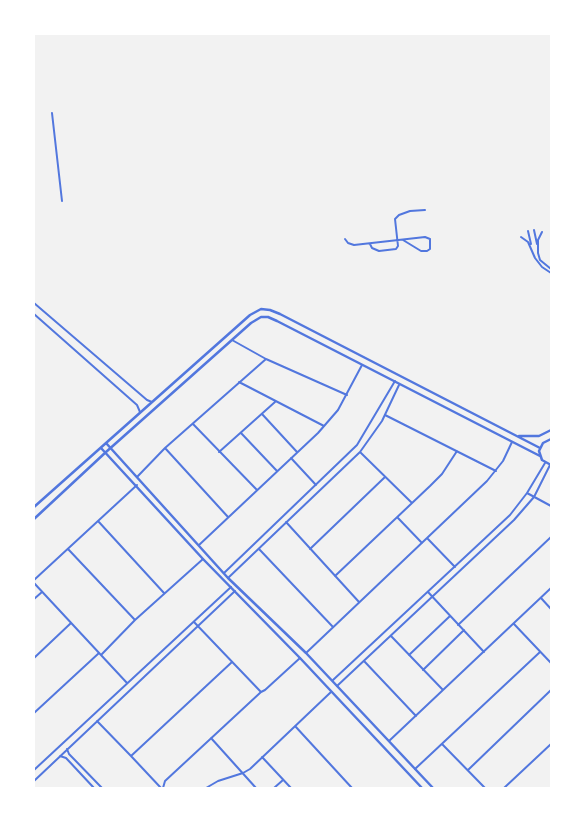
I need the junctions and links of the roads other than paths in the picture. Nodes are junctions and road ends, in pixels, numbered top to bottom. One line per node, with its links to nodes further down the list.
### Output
1 (52, 113): 2 (street)
2 (62, 200)
3 (425, 210): 10 (street)
4 (534, 230): 12 (street)
5 (528, 231): 13 (street)
6 (542, 232): 12 (street)
7 (521, 237): 13 (street)
8 (345, 239): 11 (street)
9 (403, 240): 9 (street); 10 (street)
10 (397, 241): 11 (street); 11 (street)
11 (370, 244)
12 (537, 246): 14 (street)
13 (532, 248): 15 (street)
14 (551, 269)
15 (551, 273)
16 (34, 303): 26 (street)
17 (34, 314): 27 (street)
18 (232, 340): 19 (street); 20 (street); 39 (street)
19 (266, 359): 22 (street); 24 (street)
20 (362, 364): 21 (street); 24 (street)
21 (395, 381): 23 (street); 53 (street)
22 (239, 382): 25 (street); 30 (street)
23 (400, 383): 29 (street); 36 (street)
24 (347, 395): 31 (street)
25 (276, 401): 28 (street); 31 (street)
26 (152, 402): 27 (street); 34 (street)
27 (140, 413): 37 (street)
28 (262, 414): 33 (street); 45 (street)
29 (385, 414): 42 (street); 46 (street)
30 (193, 424): 40 (street); 44 (street)
31 (324, 426): 45 (street)
32 (551, 430): 34 (street)
33 (241, 432): 44 (street); 51 (street)
34 (516, 436): 41 (street)
35 (551, 439): 41 (street)
36 (512, 442): 47 (street); 52 (street)
37 (106, 443): 38 (street); 39 (street)
38 (101, 448): 43 (street); 64 (street)
39 (111, 448): 43 (street); 54 (street)
40 (165, 448): 54 (street); 65 (street)
41 (540, 448): 47 (street)
42 (457, 451): 52 (street); 62 (street)
43 (106, 452): 57 (street); 67 (street)
44 (219, 452): 59 (street)
45 (298, 452): 48 (street)
46 (360, 452): 55 (street); 56 (street)
47 (540, 456): 49 (street)
48 (291, 458): 51 (street); 58 (street)
49 (545, 463): 50 (street); 60 (street)
50 (551, 465): 61 (street)
51 (277, 471): 59 (street)
52 (496, 471): 71 (street)
53 (325, 476): 56 (street); 58 (street)
54 (137, 477): 73 (street)
55 (385, 477): 62 (street); 76 (street)
56 (329, 481): 69 (street)
57 (137, 485): 68 (street); 77 (street)
58 (316, 485): 79 (street)
59 (256, 490): 65 (street)
60 (527, 493): 61 (street); 78 (street)
61 (534, 497): 63 (street); 89 (street)
62 (412, 503): 66 (street)
63 (551, 506)
64 (34, 507)
65 (228, 517): 73 (street)
66 (397, 517): 72 (street); 80 (street)
67 (34, 519)
68 (98, 521): 75 (street); 87 (street)
69 (286, 522): 74 (street); 76 (street)
70 (551, 537): 99 (street)
71 (427, 538): 72 (street); 78 (street)
72 (422, 543): 92 (street)
73 (199, 545): 79 (street)
74 (258, 548): 81 (street); 101 (street)
75 (68, 549): 82 (street); 95 (street)
76 (310, 549): 80 (street)
77 (202, 559): 83 (street); 87 (street)
78 (454, 567): 88 (street)
79 (224, 573): 81 (street)
80 (335, 576): 92 (street)
81 (228, 578): 106 (street)
82 (34, 582): 86 (street)
83 (231, 587): 85 (street); 96 (street)
84 (551, 588): 90 (street)
85 (235, 591): 100 (street); 110 (street)
86 (42, 592): 91 (street); 97 (street)
87 (164, 592): 95 (street)
88 (428, 592): 89 (street); 115 (street)
89 (432, 597): 94 (street); 103 (street)
90 (541, 598): 93 (street); 98 (street)
91 (34, 600)
92 (359, 602): 101 (street)
93 (551, 609)
94 (450, 616): 99 (street); 108 (street)
95 (135, 620): 107 (street)
96 (194, 622): 100 (street); 116 (street)
97 (72, 623): 107 (street); 109 (street)
98 (514, 624): 104 (street); 105 (street)
99 (458, 625): 102 (street)
100 (198, 626): 112 (street); 124 (street)
101 (333, 627): 106 (street)
102 (464, 630): 104 (street); 114 (street)
103 (391, 635): 108 (street); 111 (street)
104 (484, 652): 118 (street)
105 (540, 652): 113 (street); 128 (street)
106 (306, 653): 115 (street)
107 (100, 654): 116 (street); 122 (street)
108 (409, 655): 114 (street)
109 (34, 658)
110 (300, 658): 120 (street); 121 (street)
111 (364, 661): 117 (street); 123 (street)
112 (232, 662): 120 (street); 132 (street)
113 (551, 663)
114 (423, 670): 118 (street)
115 (332, 681): 117 (street)
116 (127, 683): 135 (street)
117 (337, 686): 127 (street)
118 (443, 690): 123 (street)
119 (551, 690): 136 (street)
120 (261, 692): 126 (street)
121 (331, 692): 125 (street); 148 (street)
122 (34, 713)
123 (416, 716): 127 (street)
124 (97, 721): 130 (street); 132 (street)
125 (295, 726): 133 (street); 147 (street)
126 (211, 738): 137 (street); 142 (street)
127 (389, 741): 134 (street)
128 (442, 744): 134 (street); 136 (street)
129 (551, 744): 151 (street)
130 (67, 749): 131 (street); 141 (street)
131 (60, 756): 139 (street); 140 (street)
132 (131, 756): 142 (street)
133 (262, 757): 137 (street); 138 (street)
134 (415, 769): 149 (street)
135 (34, 770)
136 (468, 770): 150 (street)
137 (243, 773): 143 (street); 144 (street)
138 (283, 780): 145 (street); 146 (street)
139 (34, 781)
140 (94, 788)
141 (102, 788)
142 (162, 788)
143 (206, 788)
144 (256, 788)
145 (274, 788)
146 (291, 788)
147 (352, 788)
148 (422, 788)
149 (432, 788)
150 (485, 788)
151 (504, 788)

